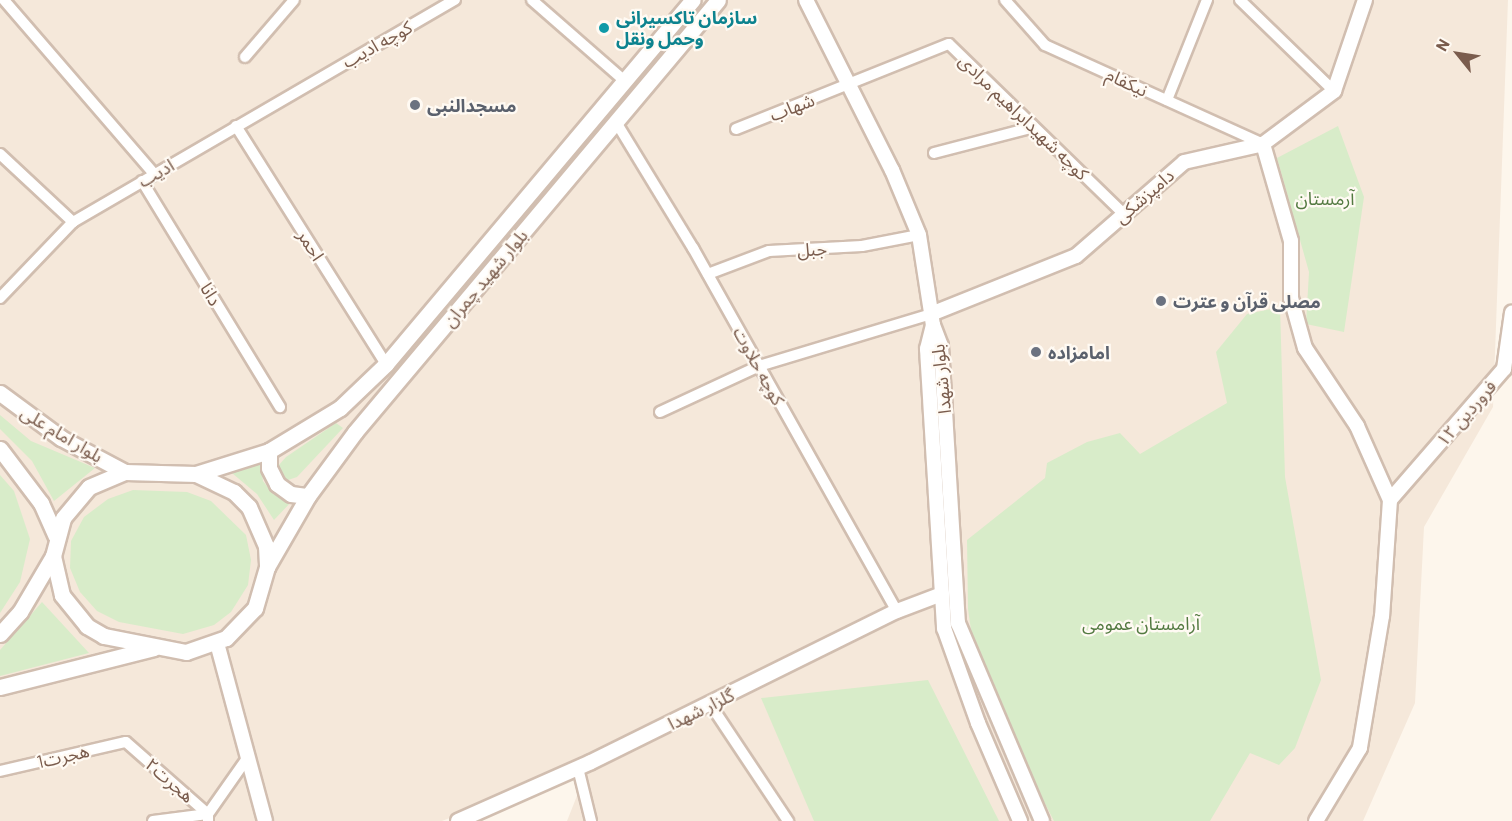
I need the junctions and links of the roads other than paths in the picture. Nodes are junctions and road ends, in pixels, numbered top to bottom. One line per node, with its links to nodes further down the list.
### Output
1 (4, 0): 25 (street)
2 (294, 0): 12 (street)
3 (455, 0): 13 (street, کوچه ادیب)
4 (532, 0): 14 (street)
5 (692, 0): 14 (main road, بلوار شهید چمران)
6 (718, 0): 18 (main road, بلوار شهید چمران)
7 (806, 0): 15 (street)
8 (1005, 0): 17 (street, نیکفام)
9 (1207, 0): 17 (street)
10 (1240, 0): 16 (street)
11 (1365, 0): 16 (street)
12 (244, 57)
13 (330, 71): 19 (street, ادیب)
14 (625, 81): 34 (main road, بلوار شهید چمران)
15 (849, 85): 20 (street, کوچه شهیدابراهیم مرادی); 21 (street, شهاب); 29 (street)
16 (1334, 91): 22 (street, دامپزشکی)
17 (1167, 100): 22 (street, نیکفام)
18 (616, 122): 30 (street, کوچه حلاوت); 43 (main road, بلوار شهید چمران)
19 (236, 126): 25 (street, ادیب); 34 (street, احمر)
20 (1034, 127): 23 (street); 27 (street, کوچه شهیدابراهیم مرادی)
21 (736, 129)
22 (1263, 144): 27 (street, دامپزشکی); 44 (street)
23 (934, 153)
24 (0, 154): 28 (street)
25 (154, 174): 26 (street, ادیب)
26 (142, 181): 28 (street, ادیب); 37 (street, دانا)
27 (1124, 214): 33 (street, دامپزشکی)
28 (73, 222): 31 (street, ادیب)
29 (919, 235): 30 (street, جبل); 33 (street)
30 (708, 274): 35 (street, کوچه حلاوت)
31 (0, 298)
32 (1512, 313): 44 (street, ۱۲ فروردین)
33 (932, 320): 35 (street); 48 (street, بلوار شهدا); 66 (street, بلوار شهدا)
34 (386, 364): 40 (main road, بلوار شهید چمران)
35 (759, 366): 38 (street); 49 (street, کوچه حلاوت)
36 (0, 393): 41 (main road, بلوار امام علی)
37 (280, 407)
38 (660, 412)
39 (0, 449): 45 (main road)
40 (269, 451): 42 (main road, بلوار شهید چمران); 43 (main road)
41 (125, 472): 42 (main road); 45 (main road)
42 (196, 474): 47 (main road)
43 (308, 496): 47 (main road, بلوار شهید چمران)
44 (1390, 500): 67 (street)
45 (56, 536): 46 (main road)
46 (53, 556): 50 (main road); 52 (main road)
47 (267, 567): 51 (main road)
48 (942, 594): 49 (street, گلزار شهدا); 65 (street, بلوار شهدا)
49 (897, 611): 54 (street, گلزار شهدا)
50 (0, 634)
51 (217, 643): 52 (main road); 56 (street)
52 (160, 647): 53 (main road)
53 (0, 687)
54 (710, 704): 57 (street, گلزار شهدا); 64 (street)
55 (126, 742): 58 (street, هجرت1); 59 (street, هجرت۲)
56 (248, 757): 59 (street); 61 (street)
57 (578, 768): 62 (street, گلزار شهدا); 63 (street)
58 (0, 771)
59 (208, 817): 60 (street)
60 (153, 821)
61 (266, 821)
62 (458, 821)
63 (591, 821)
64 (788, 821)
65 (1020, 821)
66 (1042, 821)
67 (1316, 821)

